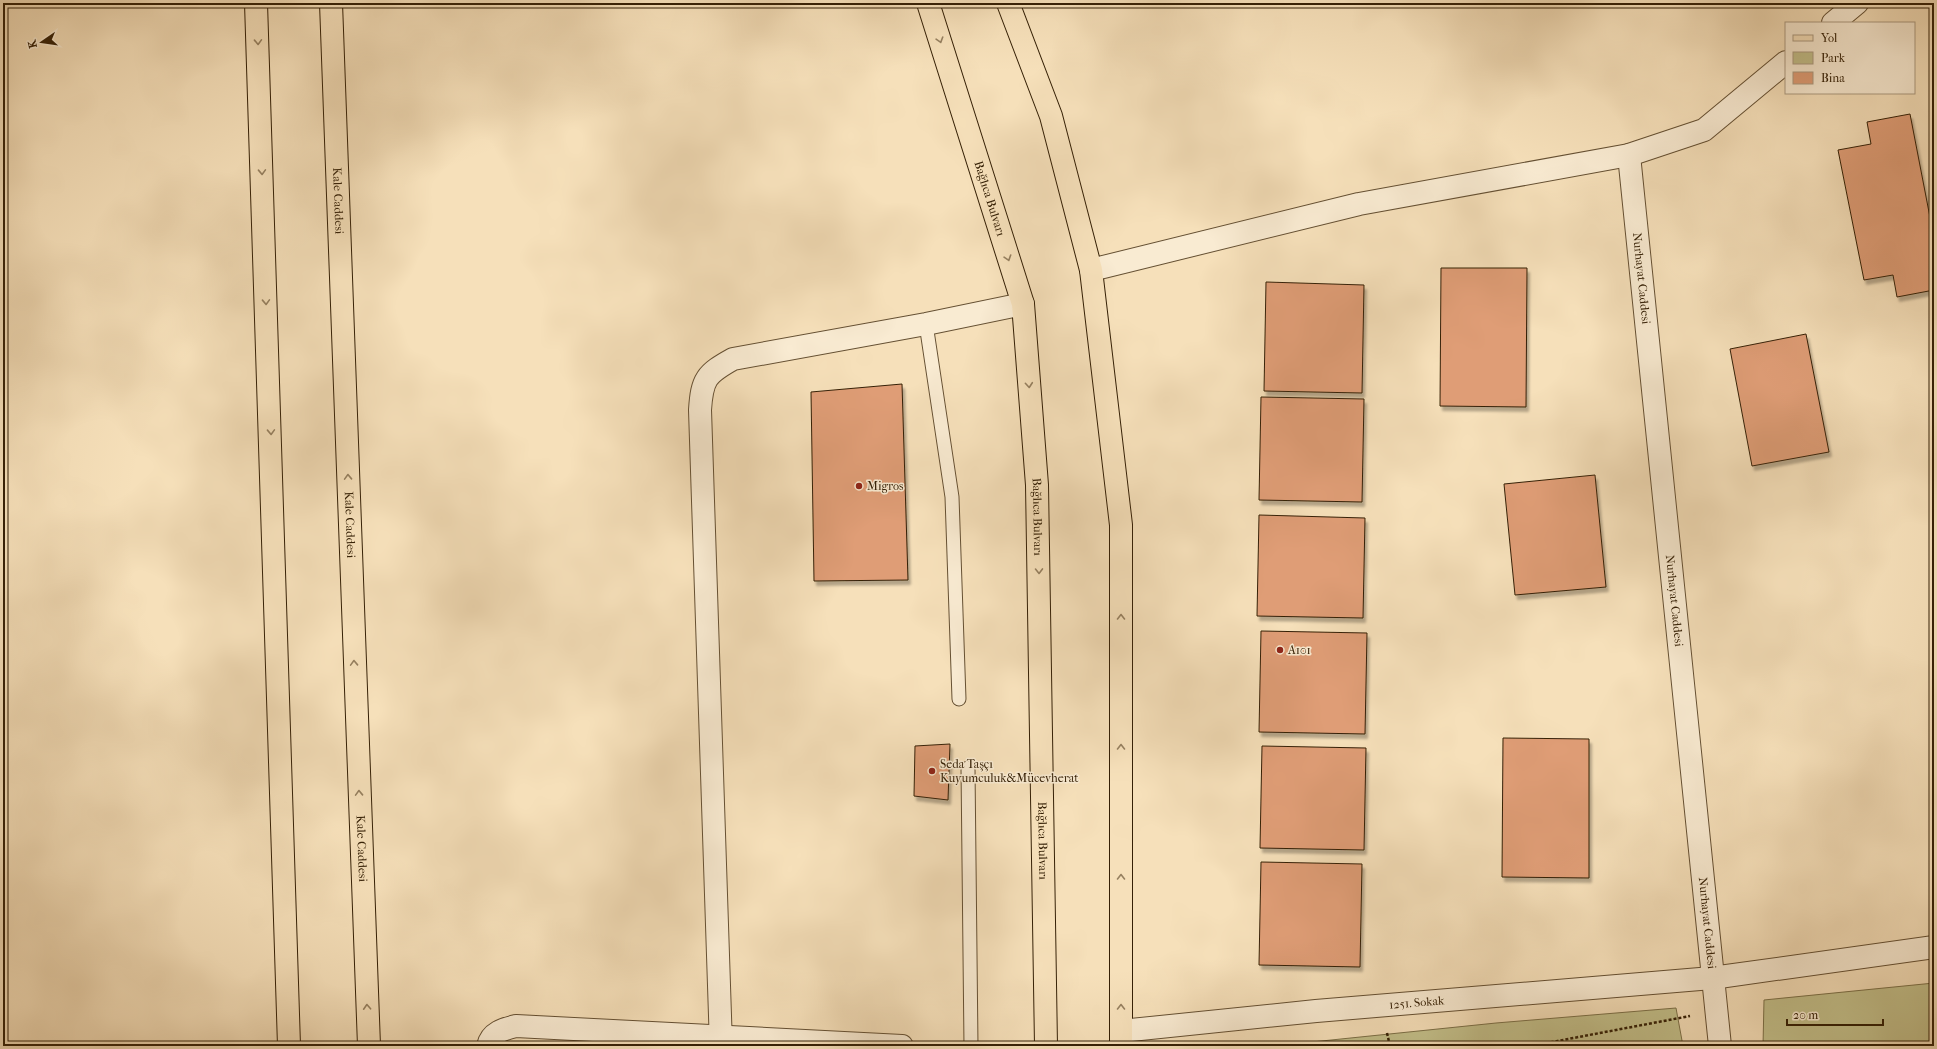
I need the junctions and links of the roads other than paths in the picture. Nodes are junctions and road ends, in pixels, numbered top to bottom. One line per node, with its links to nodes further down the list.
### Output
1 (256, 3): 18 (main road, one-way to 18)
2 (331, 3): 19 (main road, Kale Caddesi, one-way to 2)
3 (928, 3): 10 (main road, Bağlıca Bulvarı, one-way to 10)
4 (1008, 3): 9 (main road)
5 (1857, 3): 6 (street)
6 (1834, 22)
7 (1785, 63): 8 (street)
8 (1629, 155): 9 (street); 15 (street, Nurhayat Caddesi)
9 (1091, 270): 16 (main road, one-way to 9)
10 (1023, 304): 11 (street); 23 (main road, Bağlıca Bulvarı, one-way to 23)
11 (926, 324): 12 (lane); 17 (street)
12 (959, 699)
13 (968, 768): 22 (lane)
14 (1934, 947): 15 (street, 1251. Sokak)
15 (1712, 978): 16 (street, 1251. Sokak); 24 (street, Nurhayat Caddesi)
16 (1121, 1038)
17 (720, 1041): 20 (street); 21 (street)
18 (289, 1046)
19 (369, 1046)
20 (488, 1046)
21 (902, 1046)
22 (971, 1046)
23 (1046, 1046)
24 (1720, 1046)

